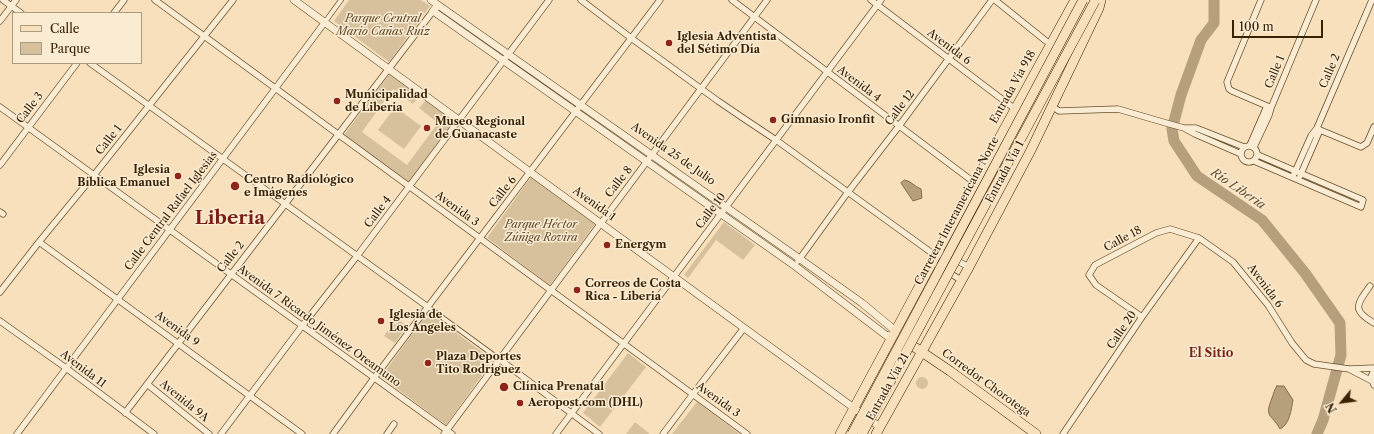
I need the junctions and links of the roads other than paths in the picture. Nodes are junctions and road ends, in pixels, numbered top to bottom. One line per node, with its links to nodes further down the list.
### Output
1 (3, 0): 24 (street)
2 (16, 0): 24 (street)
3 (124, 0): 27 (street)
4 (154, 0): 31 (street, Avenida 3)
5 (233, 0): 31 (street, Calle 1)
6 (294, 0): 30 (street, Avenida 1)
7 (341, 0): 30 (street, Calle Central Rafael Iglesias)
8 (431, 0): 22 (street, Avenida 25 de Julio)
9 (550, 0): 34 (street, Calle 4)
10 (581, 0): 32 (street)
11 (660, 0): 32 (street, Calle 6)
12 (732, 0): 28 (street, Avenida 4)
13 (768, 0): 28 (street, Calle 8)
14 (871, 0): 23 (street, Avenida 6)
15 (993, 0): 33 (street); 35 (street, Calle 12)
16 (1075, 0): 48 (main road, Entrada Vía 918)
17 (1083, 0): 133 (main road, Carretera Interamericana Norte, bridge)
18 (1098, 0): 46 (main road, Entrada Vía 1); 134 (main road, Carretera Interamericana Norte, bridge)
19 (1261, 0): 47 (street)
20 (1316, 0): 47 (street, Calle 1)
21 (1372, 0): 55 (street, Calle 2)
22 (440, 2): 25 (street, Calle 2); 34 (street, Avenida 25 de Julio)
23 (879, 2): 35 (street, Avenida 6); 40 (street, Calle 10)
24 (12, 6): 26 (street); 29 (street)
25 (433, 11): 36 (street, Avenida 25 de Julio); 39 (street, Calle 2)
26 (20, 12)
27 (115, 12)
28 (755, 17): 40 (street, Avenida 4); 42 (street, Calle 8)
29 (0, 21)
30 (325, 22): 39 (street, Avenida 1); 41 (street, Calle Central Rafael Iglesias)
31 (204, 36): 41 (street, Avenida 3); 44 (street, Calle 1)
32 (631, 38): 42 (street); 43 (street, Calle 6)
33 (1046, 42)
34 (508, 54): 36 (street, Calle 4); 43 (street, Avenida 25 de Julio)
35 (948, 59): 48 (street, Avenida 6); 51 (street, Calle 12)
36 (503, 61): 49 (street, Avenida 25 de Julio); 50 (street, Calle 4)
37 (76, 64): 52 (street, Calle 3)
38 (91, 64): 44 (street)
39 (390, 69): 50 (street, Avenida 1); 56 (street, Calle 2)
40 (827, 71): 51 (street, Avenida 4); 57 (street, Calle 10)
41 (275, 88): 56 (street, Avenida 3); 63 (street, Calle Central Rafael Iglesias)
42 (702, 89): 57 (street); 61 (street, Calle 8)
43 (581, 105): 49 (street, Calle 6); 61 (street, Avenida 25 de Julio)
44 (149, 106): 63 (street); 69 (street, Calle 1)
45 (0, 107): 52 (street, Avenida 7 Ricardo Jiménez Oreamuno)
46 (1053, 107): 53 (street); 87 (main road, Entrada Vía 1)
47 (1269, 107): 58 (street, Calle 1)
48 (1015, 109): 71 (main road, Entrada Vía 918)
49 (575, 112): 65 (street, Avenida 25 de Julio); 67 (street, Calle 6)
50 (459, 120): 67 (street, Avenida 1); 72 (street, Calle 4)
51 (899, 126): 71 (street, Avenida 4); 73 (street, Calle 12)
52 (28, 127): 66 (street, Calle 3); 69 (street, Avenida 7 Ricardo Jiménez Oreamuno)
53 (1182, 127): 59 (street); 60 (street)
54 (1374, 127): 55 (street)
55 (1319, 129): 68 (street, Calle 2)
56 (339, 135): 72 (street, Avenida 3); 74 (street, Calle 2)
57 (776, 140): 73 (street); 75 (street, Calle 10)
58 (1252, 146): 59 (street); 62 (street)
59 (1244, 147): 60 (street)
60 (1240, 154): 64 (street)
61 (653, 155): 65 (street, Calle 8); 75 (street, Avenida 25 de Julio)
62 (1258, 155): 64 (street); 68 (street)
63 (223, 159): 74 (street); 78 (street, Calle Central Rafael Iglesias)
64 (1254, 161): 70 (street)
65 (647, 162): 76 (street, Avenida 25 de Julio); 77 (street, Calle 8)
66 (0, 165)
67 (531, 172): 77 (street, Avenida 1); 80 (street, Calle 6)
68 (1298, 172): 70 (street, Calle 2); 70 (street)
69 (94, 175): 78 (street, Avenida 7 Ricardo Jiménez Oreamuno); 82 (street, Calle 1)
70 (1296, 179)
71 (975, 183): 84 (main road, Entrada Vía 918)
72 (410, 187): 80 (street, Avenida 3); 83 (street, Calle 4)
73 (848, 192): 84 (street); 85 (street, Calle 12)
74 (286, 204): 83 (street); 88 (street, Calle 2)
75 (726, 207): 76 (street, Calle 10); 85 (street, Avenida 25 de Julio)
76 (721, 214): 86 (street, Avenida 25 de Julio); 89 (street, Calle 10)
77 (600, 223): 89 (street, Avenida 1); 92 (street, Calle 8)
78 (170, 229): 88 (street, Avenida 7 Ricardo Jiménez Oreamuno); 94 (street, Calle Central Rafael Iglesias)
79 (1170, 229): 81 (street, Avenida 6); 96 (street, Calle 18)
80 (480, 238): 92 (street, Avenida 3); 95 (street, Calle 6)
81 (1199, 238): 96 (street, Calle 20); 107 (street, Avenida 6)
82 (39, 242): 93 (street, Calle 1); 94 (street, Avenida 9)
83 (357, 256): 95 (street); 99 (street, Calle 4)
84 (936, 256): 87 (street); 90 (street); 101 (main road, Entrada Vía 918)
85 (800, 258): 86 (street, Calle 12); 101 (street, Avenida 25 de Julio)
86 (795, 266): 101 (street, Avenida 25 de Julio)
87 (969, 267): 90 (main road, Entrada Vía 1)
88 (231, 275): 99 (street, Avenida 7 Ricardo Jiménez Oreamuno); 102 (street, Calle 2)
89 (674, 276): 100 (street, Avenida 1); 103 (street, Calle 10)
90 (961, 280): 104 (main road, Entrada Vía 1)
91 (1370, 286): 98 (street)
92 (551, 290): 103 (street, Avenida 3); 105 (street, Calle 8)
93 (0, 292)
94 (118, 299): 102 (street, Avenida 9); 106 (street, Calle Central Rafael Iglesias)
95 (428, 307): 105 (street); 109 (street, Calle 6)
96 (1142, 317): 136 (street, Calle 20)
97 (0, 321): 106 (street, Avenida 11)
98 (1374, 323)
99 (302, 326): 109 (street, Avenida 7 Ricardo Jiménez Oreamuno); 113 (street, Calle 4)
100 (744, 328): 112 (street); 114 (street, Avenida 1)
101 (895, 334): 104 (main road, Avenida 25 de Julio); 114 (main road)
102 (179, 343): 111 (street, Calle 2); 113 (street, Avenida 9)
103 (624, 344): 112 (street, Avenida 3); 116 (street, Calle 10)
104 (922, 351): 118 (main road, Entrada Vía 21); 135 (main road, Corredor Chorotega)
105 (499, 359): 116 (street); 119 (street, Calle 8)
106 (66, 368): 115 (street, Avenida 11); 121 (street, Calle Central Rafael Iglesias)
107 (1347, 368): 108 (street); 110 (street)
108 (1374, 369): 110 (street)
109 (374, 378): 119 (street, Avenida 7 Ricardo Jiménez Oreamuno); 126 (street, Calle 6)
110 (1373, 383)
111 (147, 384): 115 (street, Calle 2); 123 (street, Avenida 9A)
112 (692, 394): 120 (street, Avenida 3); 131 (street)
113 (250, 396): 124 (street, Calle 4); 125 (street, Avenida 9)
114 (854, 408): 118 (street, Avenida 1); 132 (main road)
115 (125, 413): 122 (street, Avenida 11)
116 (571, 413): 129 (street, Calle 10); 130 (street)
117 (394, 424): 127 (street)
118 (878, 430)
119 (445, 432): 128 (street, Avenida 7 Ricardo Jiménez Oreamuno)
120 (746, 433)
121 (17, 434)
122 (154, 434)
123 (209, 434)
124 (221, 434)
125 (302, 434)
126 (333, 434)
127 (387, 434)
128 (452, 434)
129 (556, 434)
130 (599, 434)
131 (663, 434)
132 (840, 434)
133 (852, 434)
134 (862, 434)
135 (1036, 434)
136 (1063, 434)

